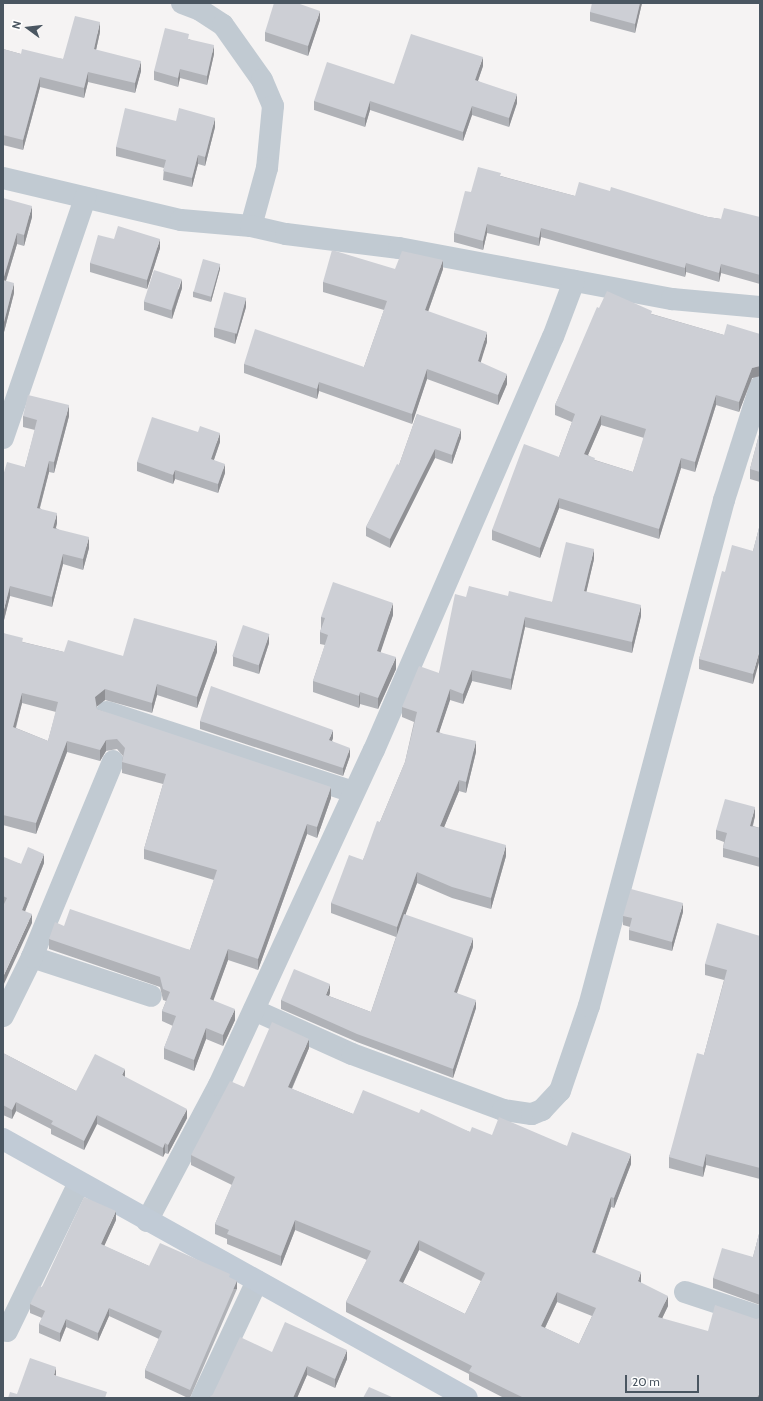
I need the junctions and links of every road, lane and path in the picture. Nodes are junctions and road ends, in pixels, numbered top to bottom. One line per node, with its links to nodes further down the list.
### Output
1 (182, 3): 4 (street)
2 (3, 178): 3 (street)
3 (85, 198): 4 (street); 8 (street)
4 (251, 226): 5 (street)
5 (574, 281): 6 (street); 11 (street)
6 (760, 307)
7 (760, 387): 14 (street)
8 (3, 438)
9 (107, 712): 11 (street)
10 (113, 761): 12 (street)
11 (353, 792): 14 (street)
12 (32, 957): 13 (street); 15 (street)
13 (151, 996)
14 (254, 1010): 18 (street)
15 (3, 1016)
16 (3, 1139): 17 (main road)
17 (79, 1183): 18 (main road); 22 (street)
18 (147, 1221): 19 (main road)
19 (257, 1281): 23 (street); 24 (main road)
20 (685, 1292): 21 (street)
21 (760, 1318)
22 (7, 1331)
23 (202, 1398)
24 (467, 1398)

